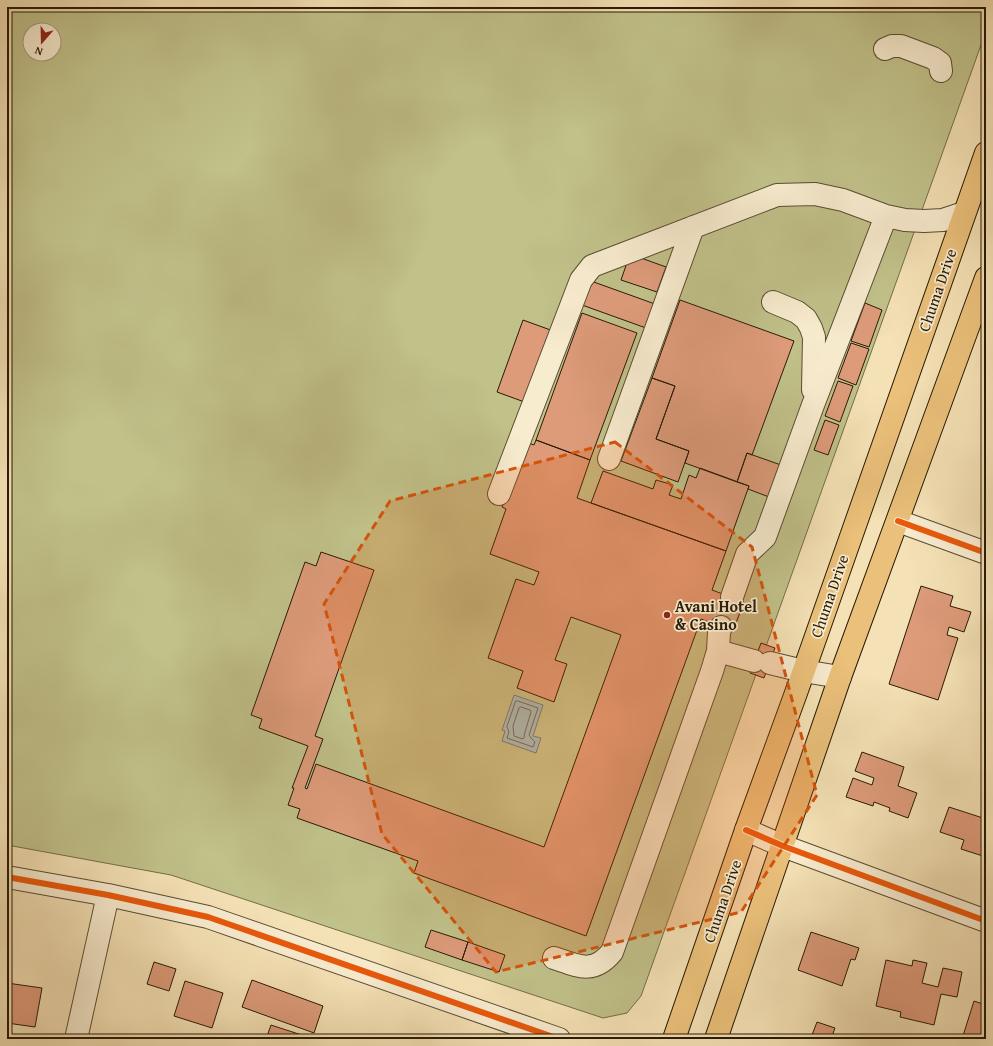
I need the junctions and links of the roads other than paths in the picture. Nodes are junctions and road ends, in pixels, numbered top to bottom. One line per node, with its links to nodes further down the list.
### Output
1 (885, 49): 2 (street)
2 (941, 71)
3 (986, 153): 4 (main road, Chuma Drive)
4 (964, 214): 5 (street); 17 (main road, Chuma Drive)
5 (886, 216): 6 (street); 9 (street)
6 (693, 227): 10 (street); 11 (street)
7 (986, 278): 12 (main road)
8 (773, 302): 9 (street)
9 (813, 405): 14 (street)
10 (609, 459)
11 (500, 494)
12 (898, 521): 13 (street); 18 (main road)
13 (986, 553)
14 (732, 597)
15 (721, 627): 16 (street)
16 (718, 651): 17 (street); 24 (street)
17 (803, 671): 18 (street); 19 (main road, Chuma Drive)
18 (840, 677): 20 (main road)
19 (746, 830): 20 (street); 27 (main road, Chuma Drive)
20 (783, 846): 23 (street); 28 (main road)
21 (7, 877): 22 (street)
22 (108, 895): 25 (street); 26 (street)
23 (986, 921)
24 (554, 958)
25 (76, 1039)
26 (558, 1039)
27 (674, 1039)
28 (716, 1039)

